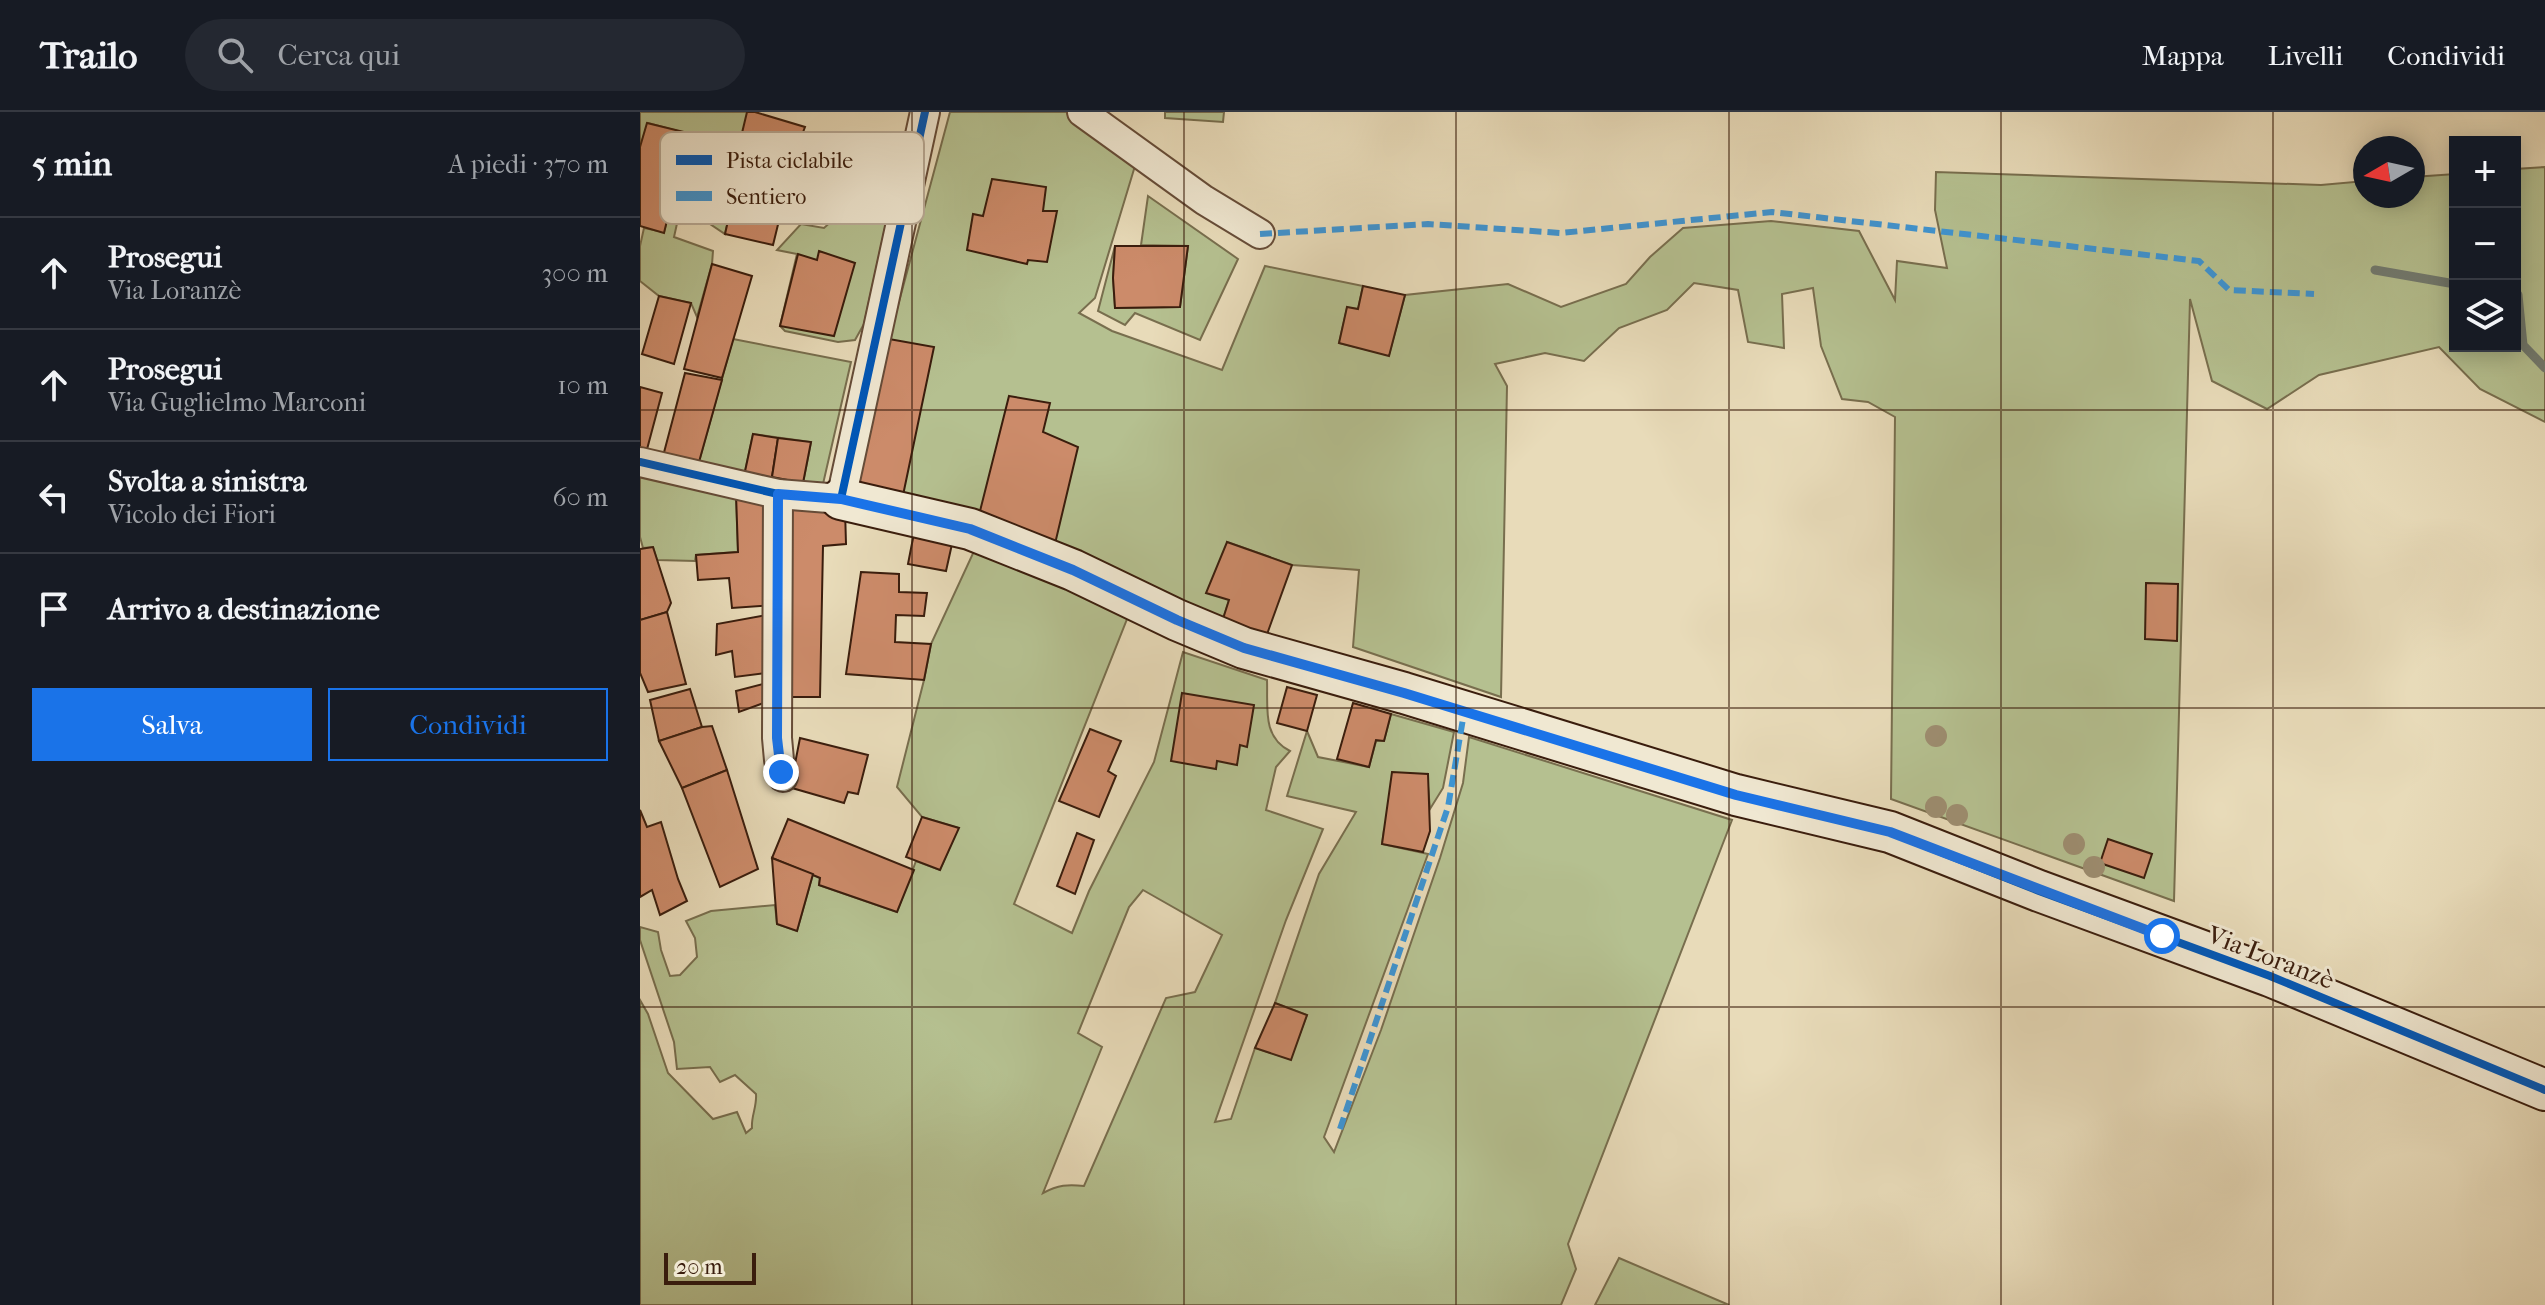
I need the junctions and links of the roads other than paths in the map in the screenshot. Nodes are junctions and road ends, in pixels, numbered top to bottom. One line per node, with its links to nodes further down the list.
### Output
1 (925, 112): 3 (street)
2 (1082, 112): 5 (street)
3 (921, 132)
4 (901, 224): 8 (street)
5 (1260, 234)
6 (640, 462): 7 (street)
7 (778, 494): 8 (street); 9 (street)
8 (841, 499): 10 (street, Via Loranzè)
9 (783, 777)
10 (2545, 1090)

